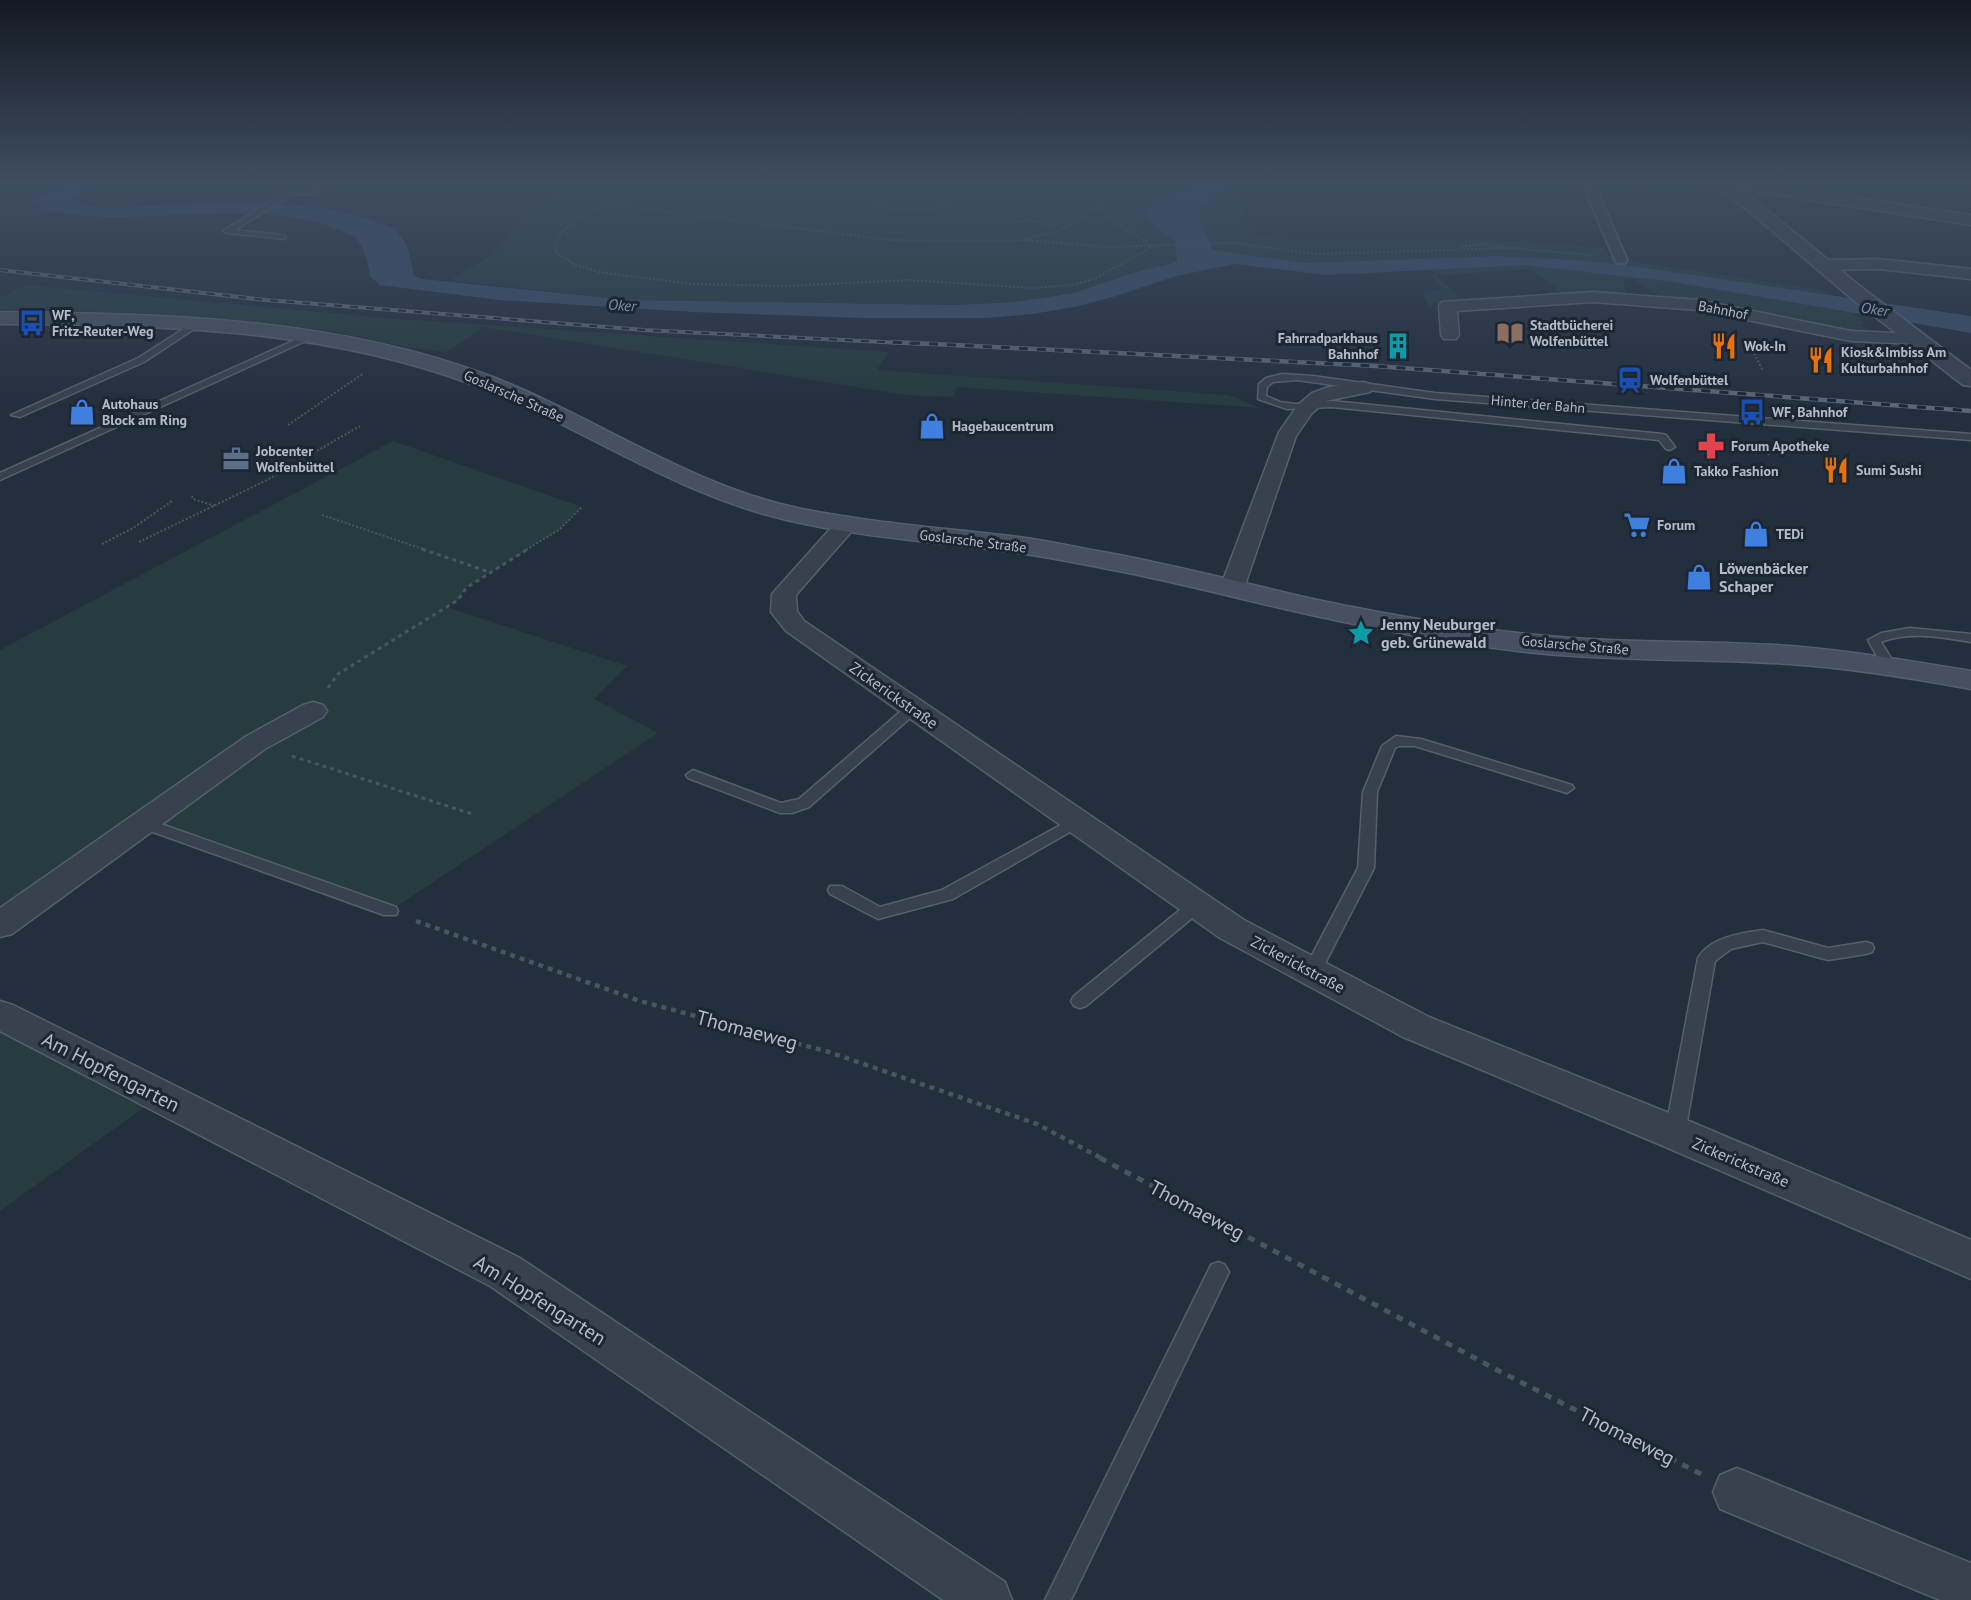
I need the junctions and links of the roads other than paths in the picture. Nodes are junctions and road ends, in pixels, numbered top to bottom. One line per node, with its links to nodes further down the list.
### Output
1 (1813, 257): 2 (street)
2 (1823, 265): 3 (street); 8 (street)
3 (1971, 274)
4 (0, 318): 5 (main road, Goslarsche Straße)
5 (196, 325): 7 (main road, Goslarsche Straße); 12 (lane)
6 (1450, 335): 8 (street, Bahnhof)
7 (309, 337): 15 (lane); 16 (main road, Goslarsche Straße)
8 (1917, 339): 9 (street)
9 (1971, 380)
10 (1363, 388): 11 (street, Hinter der Bahn); 11 (lane); 13 (lane, Hinter der Bahn)
11 (1305, 408): 14 (lane); 17 (street, Hinter der Bahn)
12 (16, 415)
13 (1971, 437)
14 (1670, 447)
15 (0, 477)
16 (847, 524): 17 (main road, Goslarsche Straße); 21 (street, Zickerickstraße)
17 (1232, 588): 19 (main road, Goslarsche Straße)
18 (1971, 639): 19 (lane)
19 (1889, 666): 20 (main road, Goslarsche Straße)
20 (1971, 680)
21 (913, 708): 23 (lane); 25 (street, Zickerickstraße)
22 (312, 711): 26 (street)
23 (693, 775)
24 (1567, 788): 32 (lane)
25 (1077, 821): 27 (lane); 28 (street, Zickerickstraße)
26 (144, 823): 29 (lane); 30 (street)
27 (836, 890)
28 (1197, 905): 32 (street, Zickerickstraße); 33 (lane)
29 (390, 911)
30 (0, 925)
31 (1866, 948): 35 (lane)
32 (1312, 972): 35 (street, Zickerickstraße)
33 (1080, 1001)
34 (0, 1015): 40 (street, Am Hopfengarten)
35 (1675, 1133): 36 (street, Zickerickstraße)
36 (1971, 1260)
37 (1218, 1272): 41 (lane)
38 (1737, 1492): 39 (street)
39 (1971, 1588)
40 (987, 1600)
41 (1058, 1600)

